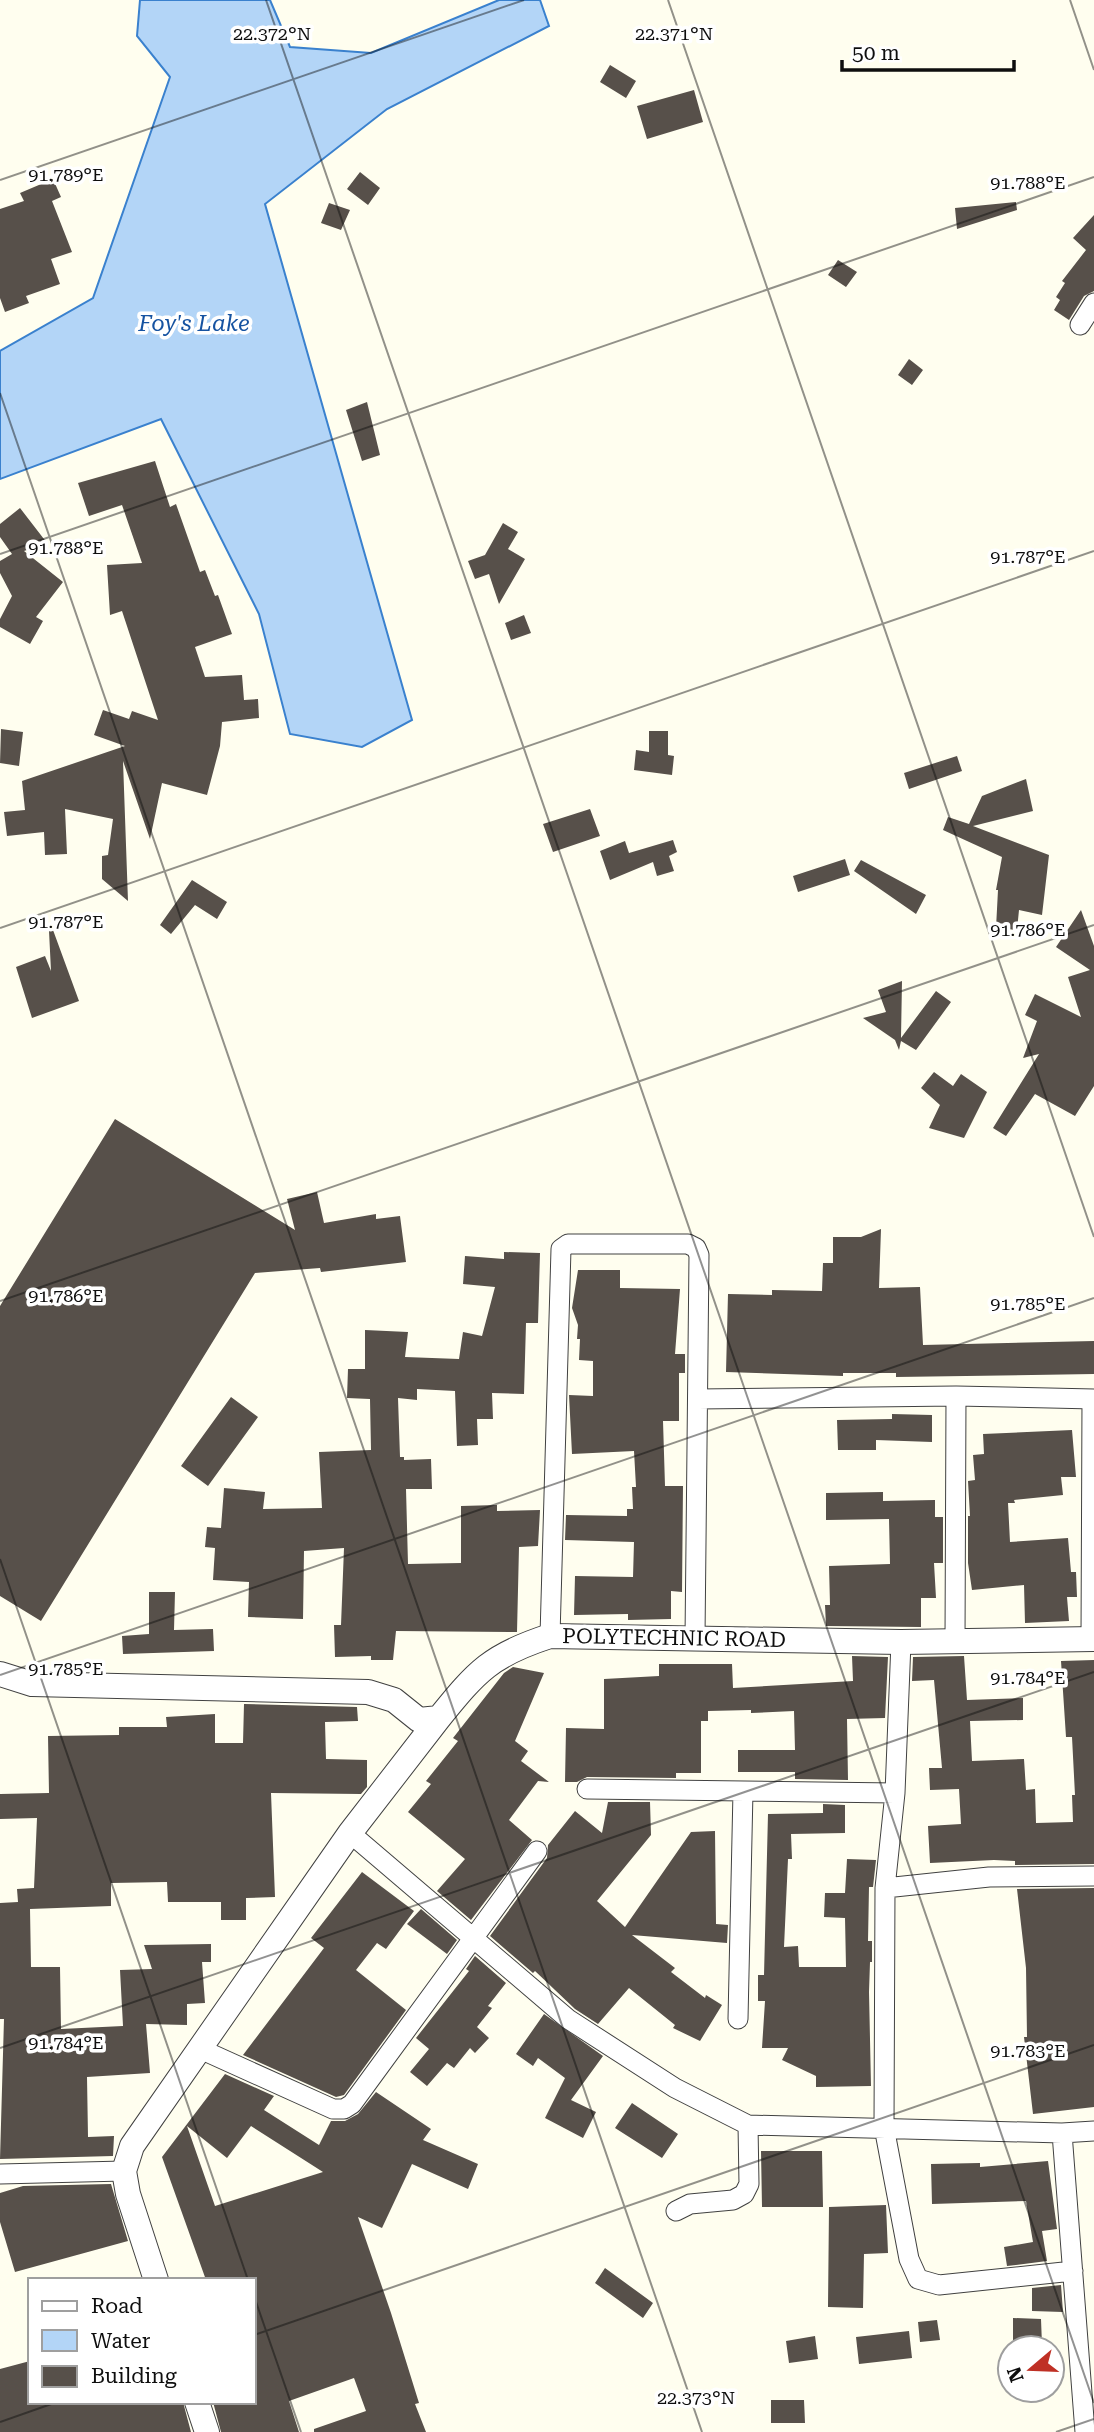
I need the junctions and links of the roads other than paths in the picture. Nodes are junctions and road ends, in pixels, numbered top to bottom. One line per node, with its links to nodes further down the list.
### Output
1 (1094, 303): 2 (street)
2 (1080, 325)
3 (956, 1396): 4 (street); 5 (street); 10 (street)
4 (698, 1399): 6 (street); 7 (street)
5 (1093, 1399): 8 (street)
6 (550, 1636): 7 (street, POLYTECHNIC ROAD); 12 (street, POLYTECHNIC ROAD)
7 (695, 1638): 9 (street, POLYTECHNIC ROAD)
8 (1093, 1639): 10 (street, POLYTECHNIC ROAD)
9 (901, 1642): 10 (street, POLYTECHNIC ROAD); 15 (street)
10 (955, 1642)
11 (0, 1674): 12 (street)
12 (439, 1718): 16 (street, POLYTECHNIC ROAD)
13 (587, 1789): 14 (street)
14 (743, 1791): 15 (street); 21 (street)
15 (895, 1793): 19 (street)
16 (350, 1833): 20 (street); 22 (street, POLYTECHNIC ROAD)
17 (537, 1851): 20 (street)
18 (1094, 1876): 19 (street)
19 (885, 1888): 24 (street)
20 (472, 1940): 22 (street); 23 (street)
21 (738, 2019)
22 (198, 2048): 27 (street, POLYTECHNIC ROAD)
23 (748, 2124): 24 (street); 29 (street)
24 (884, 2127): 26 (street); 30 (street)
25 (1094, 2131): 26 (street)
26 (1062, 2133): 30 (street)
27 (124, 2171): 28 (street); 31 (street)
28 (0, 2174)
29 (676, 2211)
30 (1073, 2271): 32 (street)
31 (155, 2278)
32 (1087, 2362): 35 (street)
33 (198, 2404): 34 (street)
34 (207, 2432)
35 (1085, 2432)

